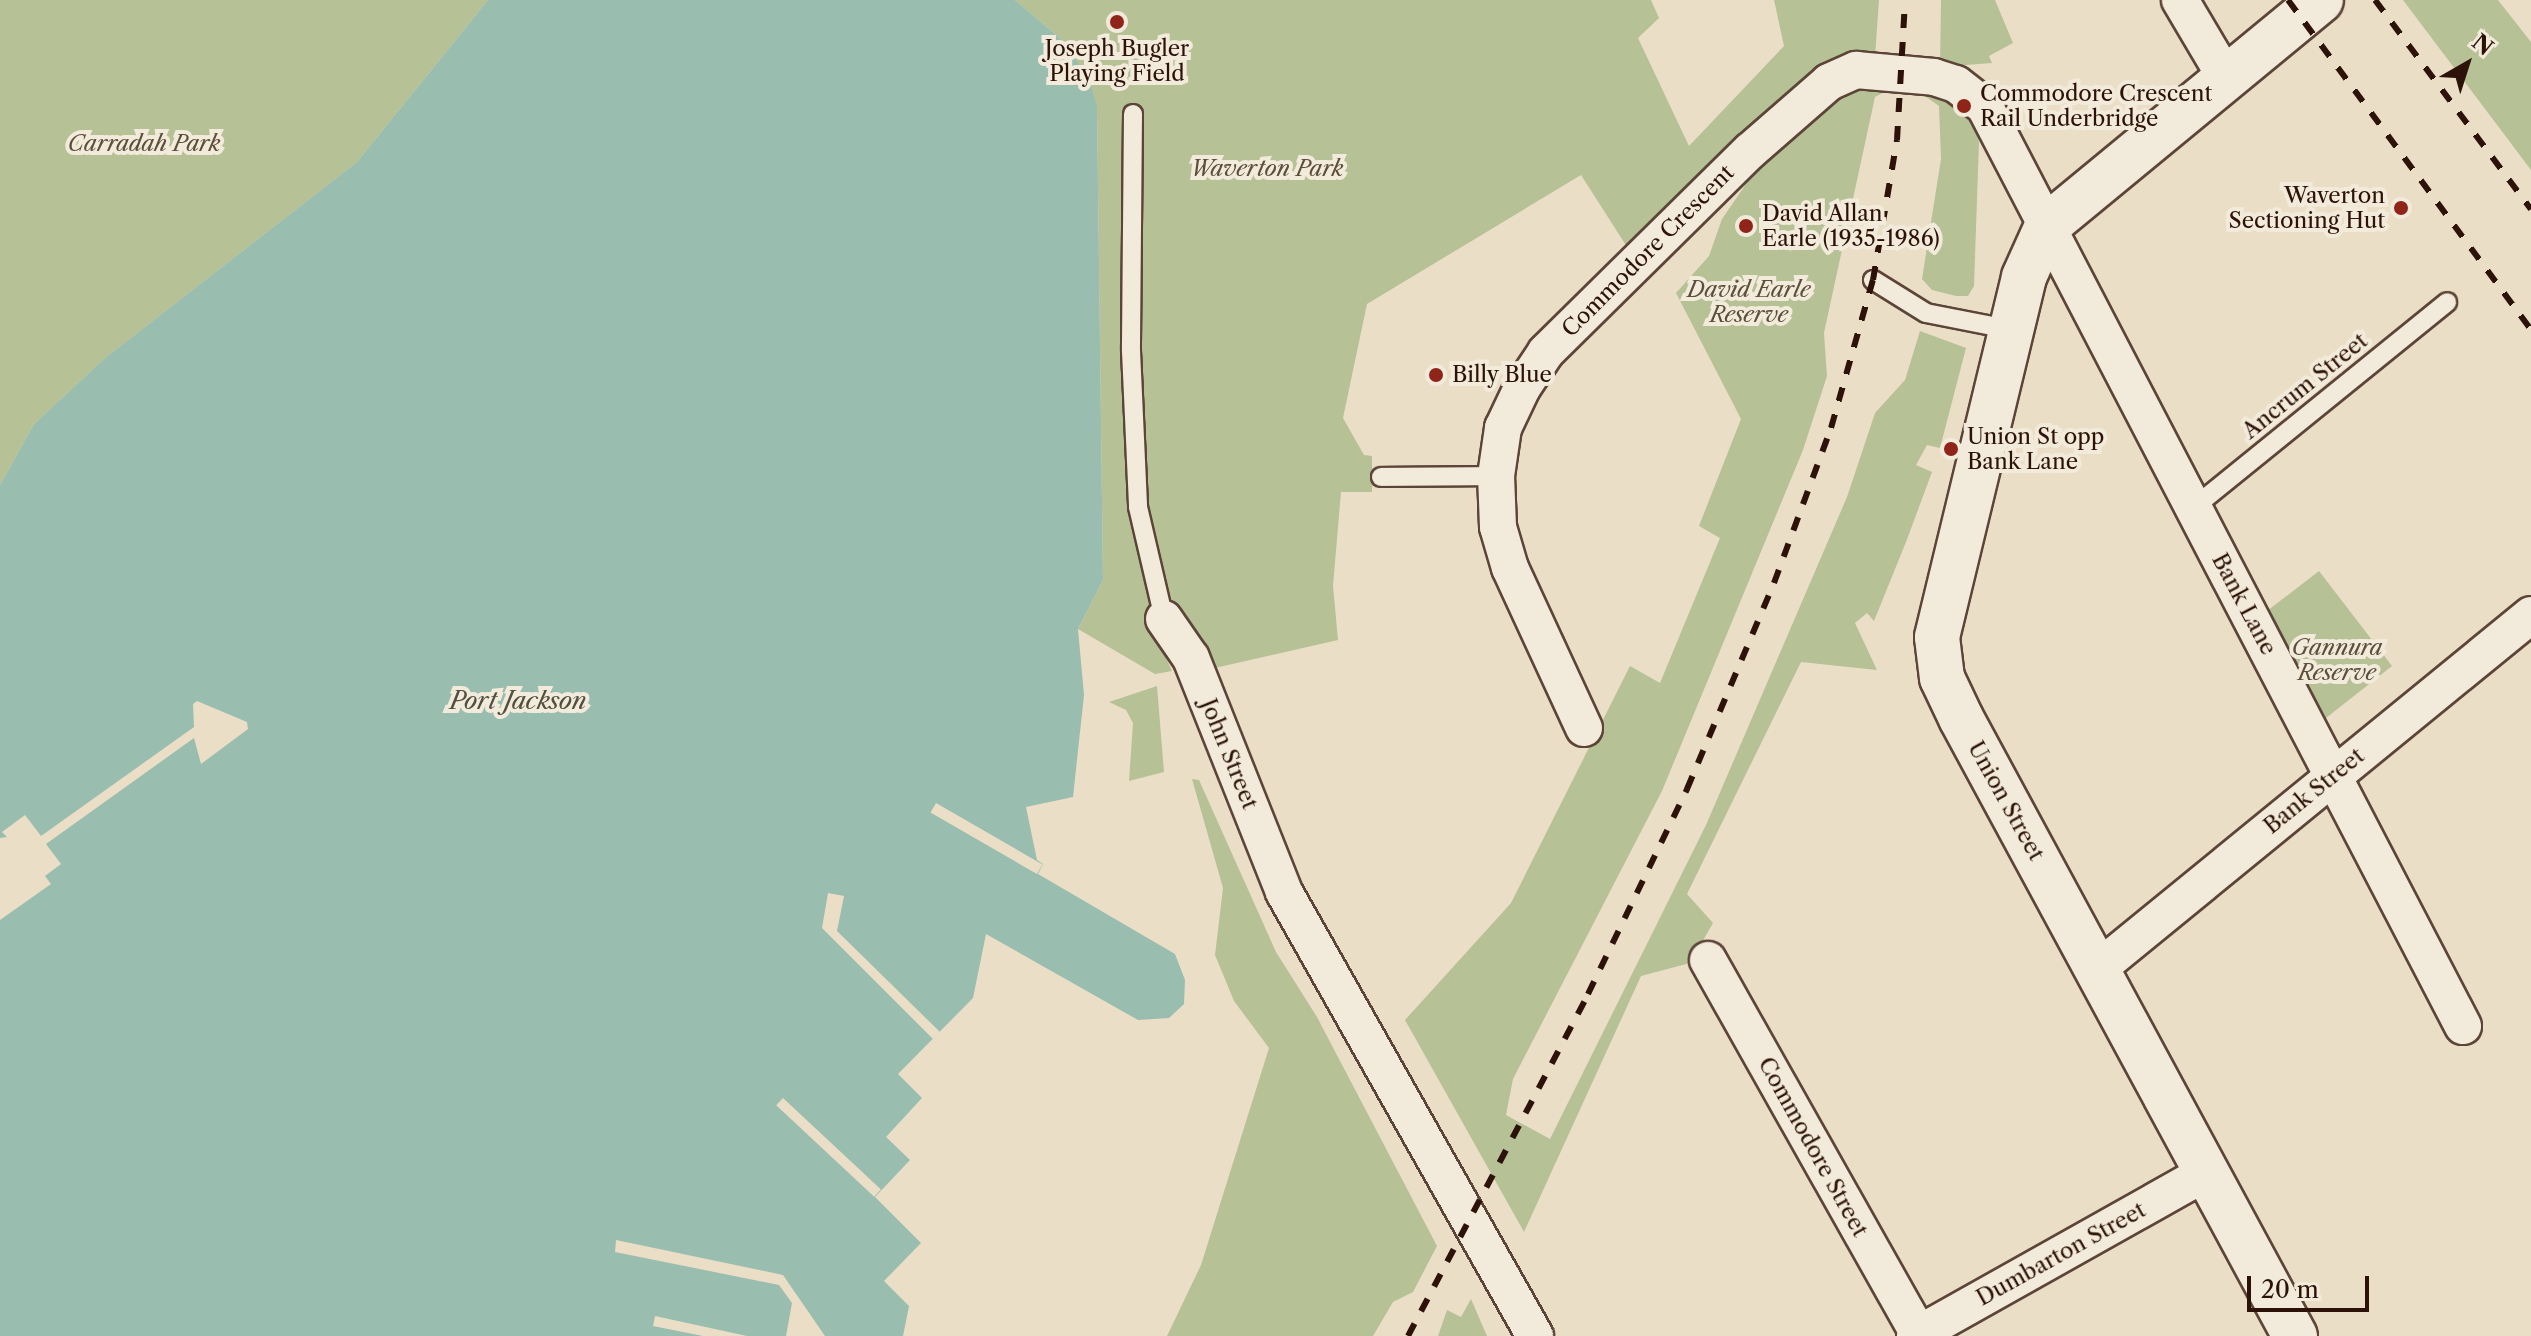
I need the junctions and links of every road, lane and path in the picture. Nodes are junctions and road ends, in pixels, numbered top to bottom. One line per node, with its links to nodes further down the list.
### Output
1 (2180, 0): 3 (street)
2 (2321, 0): 3 (street)
3 (2225, 76): 5 (street)
4 (1133, 114): 13 (lane, John Street)
5 (2047, 226): 8 (street, Union Street); 9 (street, Commodore Crescent); 11 (street, Bank Lane)
6 (1873, 280): 8 (lane)
7 (2447, 302): 11 (lane, Ancrum Street)
8 (2013, 330): 17 (street, Union Street)
9 (1496, 476): 10 (lane); 14 (street, Commodore Crescent)
10 (1381, 477)
11 (2193, 508): 15 (street, Bank Lane)
12 (2531, 615): 15 (street, Bank Street)
13 (1164, 619): 21 (street, John Street)
14 (1584, 728)
15 (2333, 776): 17 (street, Bank Street); 18 (street, Bank Lane)
16 (1708, 960): 20 (street, Commodore Street)
17 (2099, 968): 19 (street, Union Street)
18 (2463, 1026)
19 (2207, 1172): 20 (street, Dumbarton Street); 22 (street, Union Street)
20 (1917, 1335)
21 (1535, 1336)
22 (2295, 1336)

